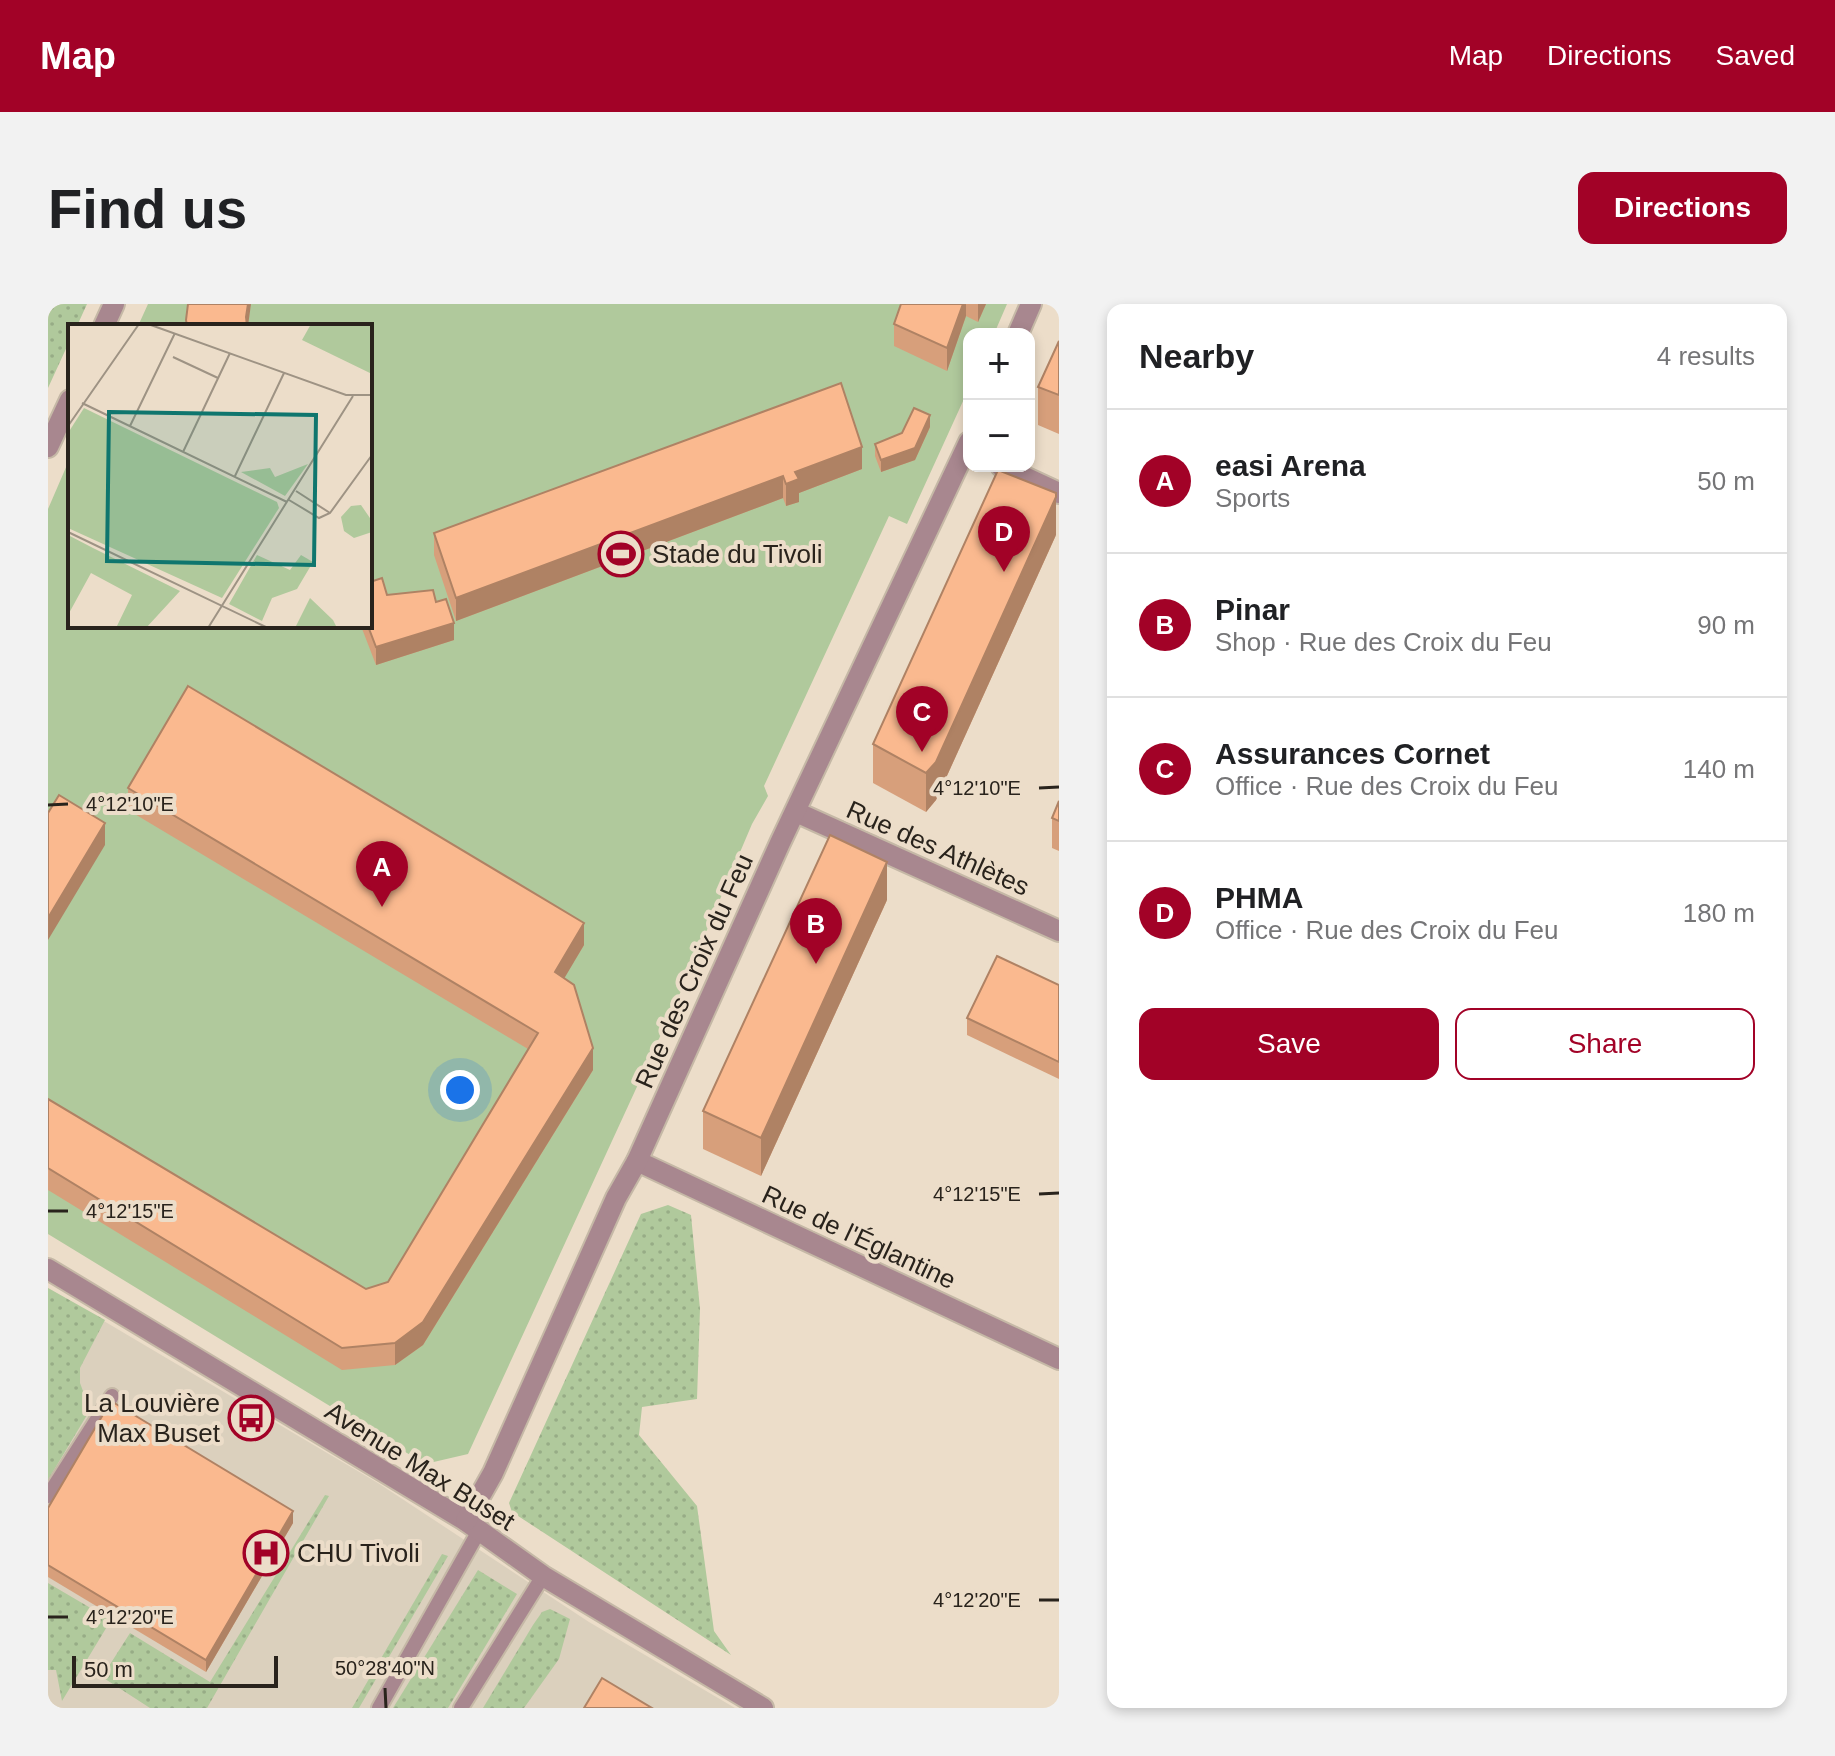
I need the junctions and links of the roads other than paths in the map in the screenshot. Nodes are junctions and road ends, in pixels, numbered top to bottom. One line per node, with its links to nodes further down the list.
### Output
1 (114, 304): 3 (street)
2 (1031, 304): 4 (street)
3 (105, 324)
4 (1021, 328)
5 (68, 404): 6 (street)
6 (48, 447)
7 (963, 456): 10 (street, Rue des Croix du Feu)
8 (1014, 472): 9 (street)
9 (1059, 493)
10 (796, 812): 11 (street, Rue des Athlètes); 12 (street, Rue des Croix du Feu)
11 (1059, 931)
12 (637, 1161): 14 (street, Rue de l'Églantine); 17 (street, Rue des Croix du Feu)
13 (48, 1269): 17 (street, Avenue Max Buset)
14 (1059, 1359)
15 (112, 1396): 16 (lane)
16 (48, 1496)
17 (473, 1526): 18 (street, Avenue Max Buset); 19 (lane)
18 (543, 1576): 20 (lane); 21 (street, Avenue Max Buset)
19 (379, 1708)
20 (461, 1708)
21 (763, 1708)

